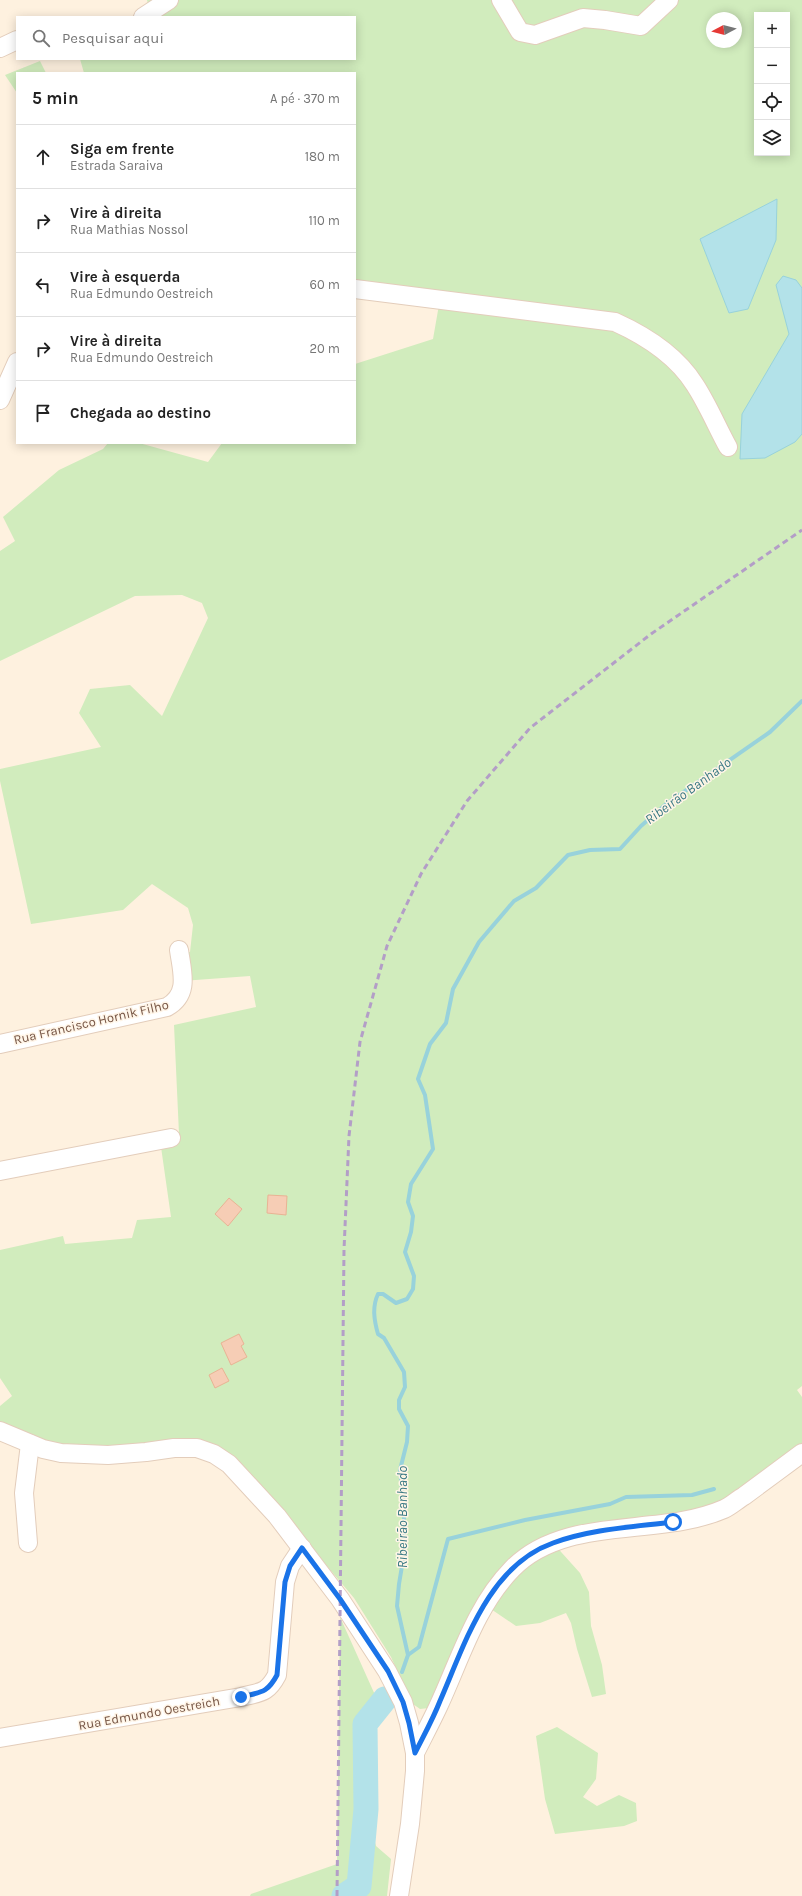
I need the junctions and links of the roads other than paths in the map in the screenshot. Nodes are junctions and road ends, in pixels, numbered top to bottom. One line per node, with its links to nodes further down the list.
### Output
1 (169, 0): 4 (street)
2 (501, 0): 3 (street)
3 (669, 0)
4 (145, 16)
5 (16, 40): 6 (street)
6 (0, 48)
7 (356, 289): 10 (street)
8 (16, 364): 9 (street)
9 (0, 400)
10 (728, 447)
11 (179, 950): 12 (street, Rua Francisco Hornik Filho)
12 (0, 1044)
13 (171, 1138): 14 (street)
14 (0, 1170)
15 (0, 1431): 16 (street)
16 (30, 1444): 18 (street); 19 (street)
17 (802, 1453): 21 (street)
18 (28, 1543)
19 (302, 1548): 20 (street, Rua Edmundo Oestreich); 21 (street)
20 (0, 1738)
21 (415, 1753): 22 (street)
22 (399, 1896)

